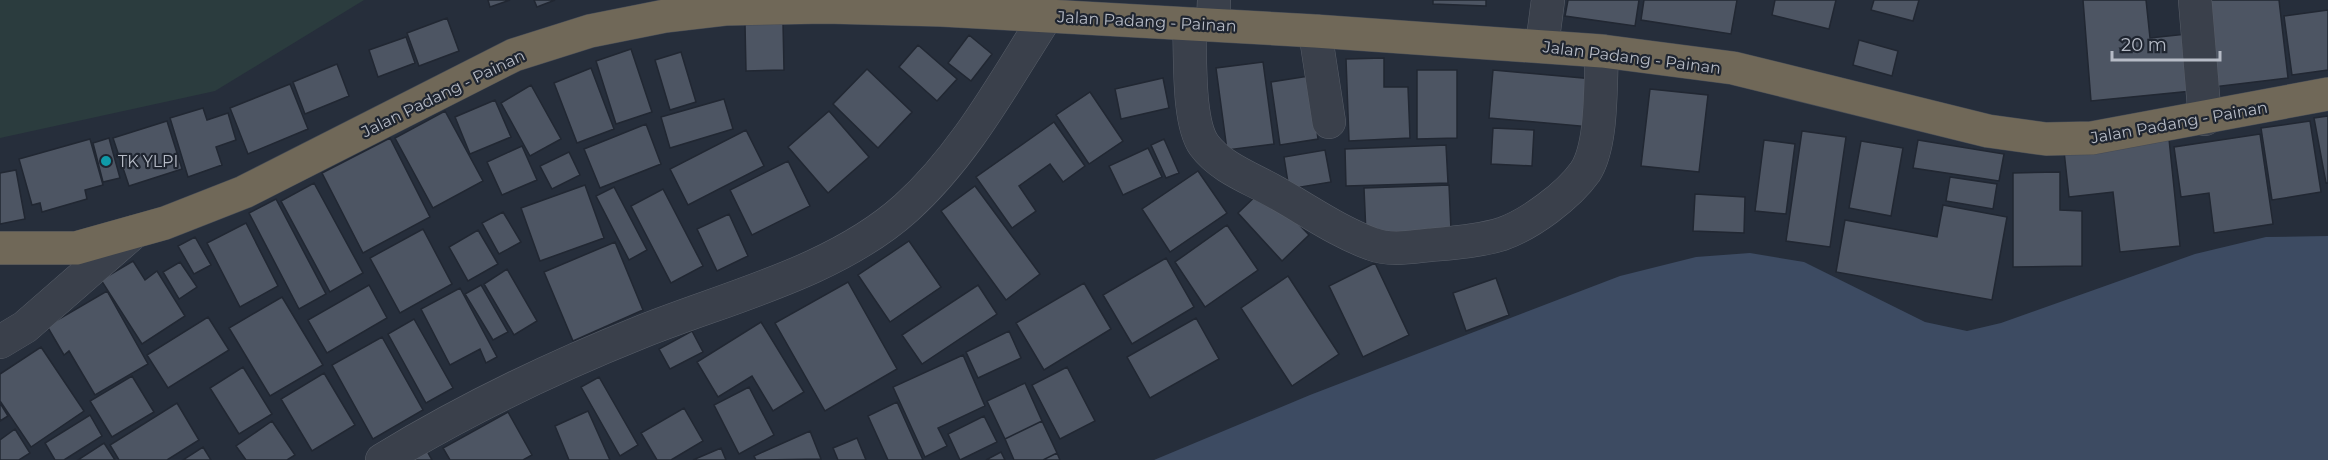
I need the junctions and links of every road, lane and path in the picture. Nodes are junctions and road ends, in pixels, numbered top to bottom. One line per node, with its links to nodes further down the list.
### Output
1 (1548, 0): 7 (street)
2 (2195, 0): 10 (street)
3 (941, 5): 4 (highway, Jalan Padang - Painan); 12 (highway, Jalan Padang - Painan)
4 (1047, 15): 5 (highway, Jalan Padang - Painan); 15 (street)
5 (1205, 16): 6 (highway, Jalan Padang - Painan); 8 (street)
6 (1315, 31): 7 (highway, Jalan Padang - Painan); 11 (street)
7 (1542, 46): 8 (highway, Jalan Padang - Painan)
8 (1602, 51): 10 (highway, Jalan Padang - Painan)
9 (2328, 94): 10 (highway, Jalan Padang - Painan)
10 (2205, 119)
11 (1329, 122)
12 (134, 232): 13 (highway, Jalan Padang - Painan); 14 (street)
13 (0, 248)
14 (0, 342)
15 (382, 460)

